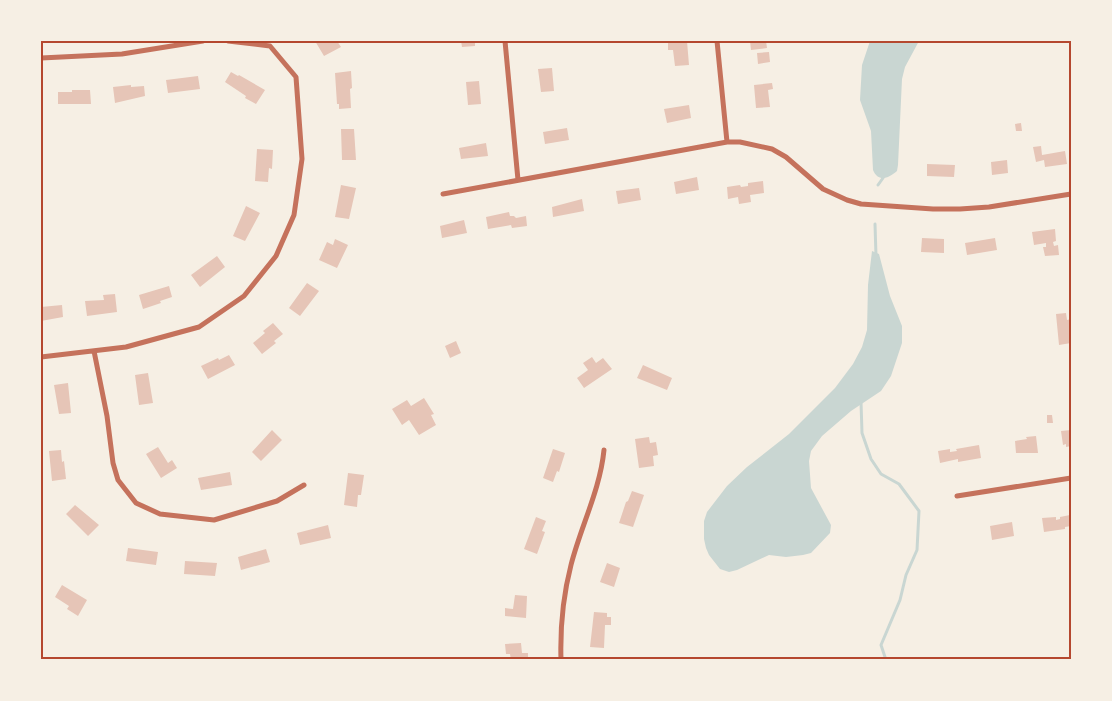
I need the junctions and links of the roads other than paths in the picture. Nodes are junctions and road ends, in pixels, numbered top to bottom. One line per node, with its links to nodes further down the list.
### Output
1 (203, 41): 5 (street)
2 (228, 41): 10 (street)
3 (505, 41): 7 (street)
4 (717, 41): 6 (street)
5 (41, 58)
6 (727, 142): 7 (street); 9 (street)
7 (518, 180): 8 (street)
8 (443, 194)
9 (1071, 194)
10 (94, 351): 11 (street); 14 (street)
11 (41, 357)
12 (604, 450): 16 (street)
13 (1071, 478): 15 (street)
14 (304, 485)
15 (957, 496)
16 (560, 660)

